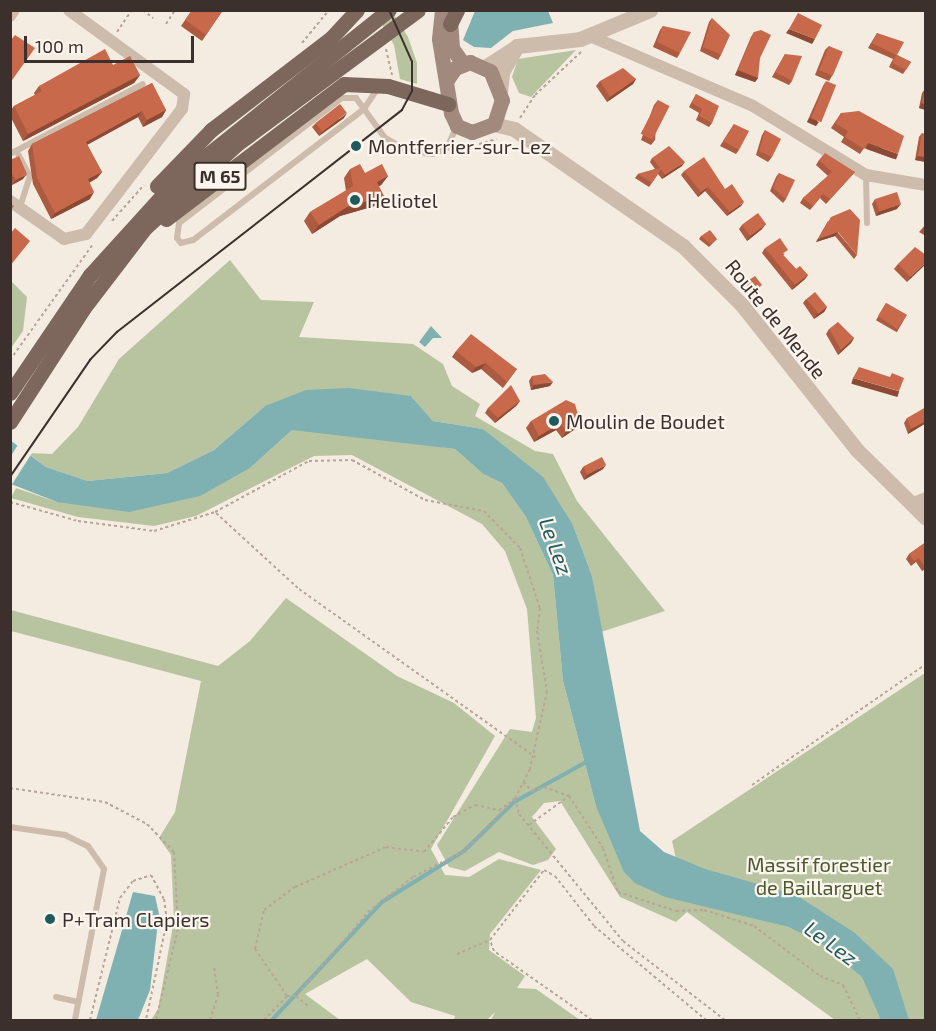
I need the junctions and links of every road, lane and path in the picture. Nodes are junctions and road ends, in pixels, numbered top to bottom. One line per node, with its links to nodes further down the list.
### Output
1 (14, 10): 11 (street)
2 (69, 10): 15 (street)
3 (132, 10): 15 (path)
4 (143, 10): 12 (path)
5 (175, 10): 13 (path)
6 (357, 10): 35 (main road, M 65)
7 (388, 10): 23 (main road, M 65)
8 (418, 10): 23 (main road, M 65)
9 (650, 10): 14 (street)
10 (450, 14): 17 (main road); 19 (main road)
11 (10, 16)
12 (153, 18)
13 (166, 24)
14 (585, 38): 16 (street); 29 (path); 31 (street)
15 (111, 40): 33 (street)
16 (517, 46): 18 (street); 22 (street)
17 (463, 64): 18 (main road); 19 (main road)
18 (484, 67): 22 (main road)
19 (447, 80): 24 (main road)
20 (143, 84): 30 (lane)
21 (381, 84): 24 (main road, M 65); 25 (lane); 36 (main road, M 65)
22 (500, 92): 26 (main road)
23 (290, 95): 35 (main road, M 65); 36 (main road, M 65)
24 (448, 104): 28 (main road)
25 (364, 109): 25 (lane); 28 (lane)
26 (502, 110): 27 (main road); 29 (street)
27 (494, 124): 28 (main road); 29 (street)
28 (457, 126)
29 (514, 129): 39 (street, Route de Mende)
30 (14, 153): 33 (lane)
31 (866, 175): 32 (street); 34 (lane)
32 (926, 185)
33 (15, 204)
34 (867, 223)
35 (117, 243): 37 (main road, M 65)
36 (83, 309): 38 (main road, M 65)
37 (10, 393)
38 (10, 422)
39 (918, 501): 43 (street, Route de Mende)
40 (10, 502): 41 (path)
41 (215, 512): 46 (path); 46 (path)
42 (10, 518): 44 (path)
43 (926, 518)
44 (10, 523)
45 (926, 664): 48 (path)
46 (535, 757): 47 (path)
47 (523, 782): 50 (path); 51 (path)
48 (752, 785)
49 (10, 788): 62 (path)
50 (569, 796): 52 (path); 73 (path)
51 (514, 799): 52 (path); 57 (path); 58 (path)
52 (529, 825): 72 (path)
53 (10, 827): 60 (lane)
54 (490, 940): 55 (path); 70 (path); 71 (path)
55 (457, 954)
56 (214, 964): 68 (path)
57 (288, 996): 58 (path); 69 (path)
58 (296, 996): 63 (path)
59 (56, 997): 60 (lane)
60 (78, 1002): 64 (lane)
61 (152, 1004): 62 (path); 65 (path); 66 (path)
62 (163, 1006): 67 (path)
63 (309, 1008)
64 (75, 1020)
65 (90, 1020)
66 (146, 1020)
67 (156, 1020)
68 (210, 1020)
69 (264, 1020)
70 (592, 1020)
71 (706, 1020)
72 (725, 1020)
73 (860, 1020)

